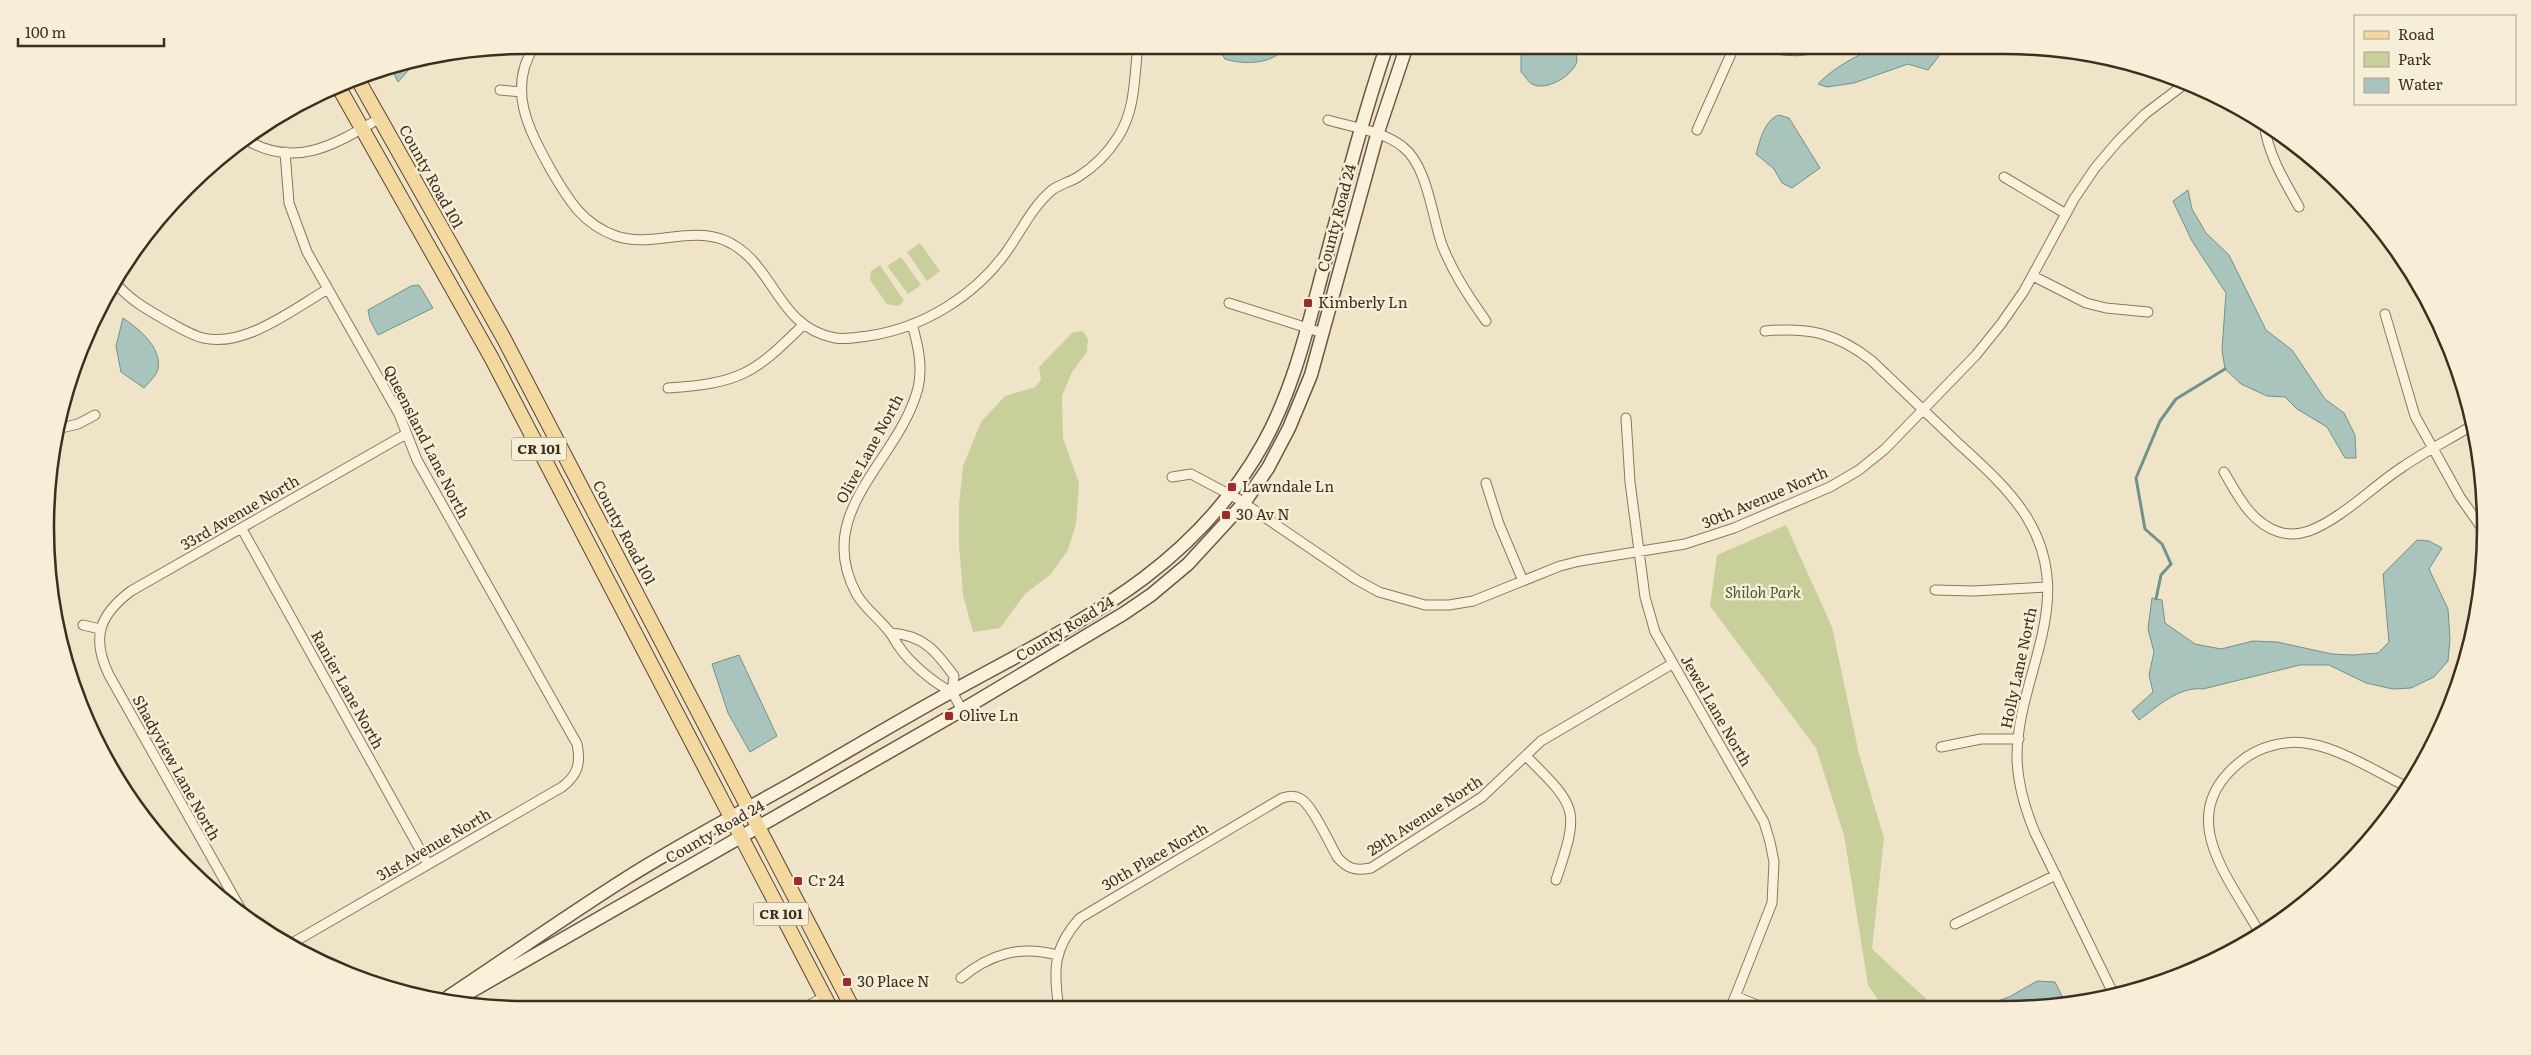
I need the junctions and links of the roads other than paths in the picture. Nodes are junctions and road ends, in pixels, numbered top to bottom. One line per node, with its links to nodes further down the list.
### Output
1 (530, 54): 10 (street)
2 (1137, 54): 30 (street)
3 (1384, 54): 14 (street, County Road 24)
4 (1404, 54): 17 (street, County Road 24)
5 (1731, 54): 15 (street)
6 (361, 84): 11 (main road, County Road 101 / CR 101)
7 (2180, 88): 22 (street, 30th Avenue North)
8 (500, 90): 10 (street)
9 (341, 92): 13 (main road, CR 101)
10 (522, 92): 31 (street)
11 (380, 118): 13 (street); 65 (main road, County Road 101 / CR 101)
12 (1328, 120): 14 (street)
13 (362, 129): 19 (street); 66 (main road, CR 101)
14 (1359, 130): 17 (street); 32 (street, County Road 24)
15 (1697, 130)
16 (2266, 133): 21 (street)
17 (1377, 135): 29 (street); 34 (street, County Road 24)
18 (253, 142): 19 (street)
19 (286, 152): 25 (street, Queensland Lane North)
20 (2004, 177): 22 (street)
21 (2299, 207)
22 (2066, 214): 23 (street, 30th Avenue North)
23 (2033, 276): 27 (street); 36 (street, 30th Avenue North)
24 (120, 287): 25 (street)
25 (328, 289): 41 (street, Queensland Lane North)
26 (1229, 303): 32 (street)
27 (2148, 312)
28 (2385, 314): 42 (street)
29 (1486, 321)
30 (912, 324): 31 (street); 55 (street, Olive Lane North)
31 (803, 325): 35 (street)
32 (1307, 329): 34 (street); 46 (street, County Road 24)
33 (1765, 331): 36 (street, Holly Lane North)
34 (1323, 333): 46 (street, County Road 24)
35 (668, 388)
36 (1924, 410): 49 (street, 30th Avenue North); 51 (street, Holly Lane North)
37 (95, 415): 39 (street)
38 (1626, 418): 49 (street, Jewel Lane North)
39 (65, 427)
40 (2467, 430): 42 (street)
41 (406, 434): 48 (street, 33rd Avenue North); 62 (street, Queensland Lane North)
42 (2433, 449): 43 (street); 47 (street)
43 (2224, 472)
44 (1172, 477): 46 (street, 30th Avenue North)
45 (1486, 483): 50 (street)
46 (1237, 499): 50 (street, 30th Avenue North); 57 (street, County Road 24); 58 (street, County Road 24)
47 (2477, 520)
48 (242, 529): 54 (street, 33rd Avenue North); 69 (street, Ranier Lane North)
49 (1639, 551): 50 (street, 30th Avenue North); 56 (street, Jewel Lane North)
50 (1523, 581)
51 (2048, 587): 52 (street); 59 (street, Holly Lane North)
52 (1935, 590)
53 (83, 625): 54 (street)
54 (100, 629): 72 (street, Shadyview Lane North)
55 (891, 633): 57 (street, Olive Lane North); 57 (street)
56 (1672, 664): 61 (street, 29th Avenue North); 81 (street, Jewel Lane North)
57 (952, 692): 58 (street); 65 (street, County Road 24)
58 (962, 710): 67 (street, County Road 24)
59 (2018, 739): 60 (street); 70 (street, Holly Lane North)
60 (1941, 747)
61 (1526, 756): 64 (street, 29th Avenue North); 71 (street)
62 (579, 764): 69 (street, 31st Avenue North)
63 (2401, 785): 74 (street)
64 (1282, 798): 76 (street, 30th Place North)
65 (749, 808): 66 (street, County Road 24); 67 (main road, County Road 101 / CR 101)
66 (731, 818): 68 (main road, CR 101); 79 (street, County Road 24)
67 (758, 826): 68 (street, County Road 24); 83 (main road, County Road 101 / CR 101)
68 (740, 836): 80 (street, County Road 24); 82 (main road, CR 101)
69 (428, 864): 75 (street, 31st Avenue North)
70 (2056, 875): 73 (street); 78 (street, Holly Lane North)
71 (1556, 880)
72 (235, 900)
73 (1955, 924)
74 (2257, 928)
75 (296, 941)
76 (1057, 955): 77 (street); 84 (street)
77 (961, 978)
78 (2110, 989)
79 (452, 995)
80 (461, 996)
81 (1735, 996): 85 (street, Jewel Lane North); 86 (street)
82 (826, 1001)
83 (849, 1001)
84 (1058, 1001)
85 (1733, 1001)
86 (1747, 1001)

